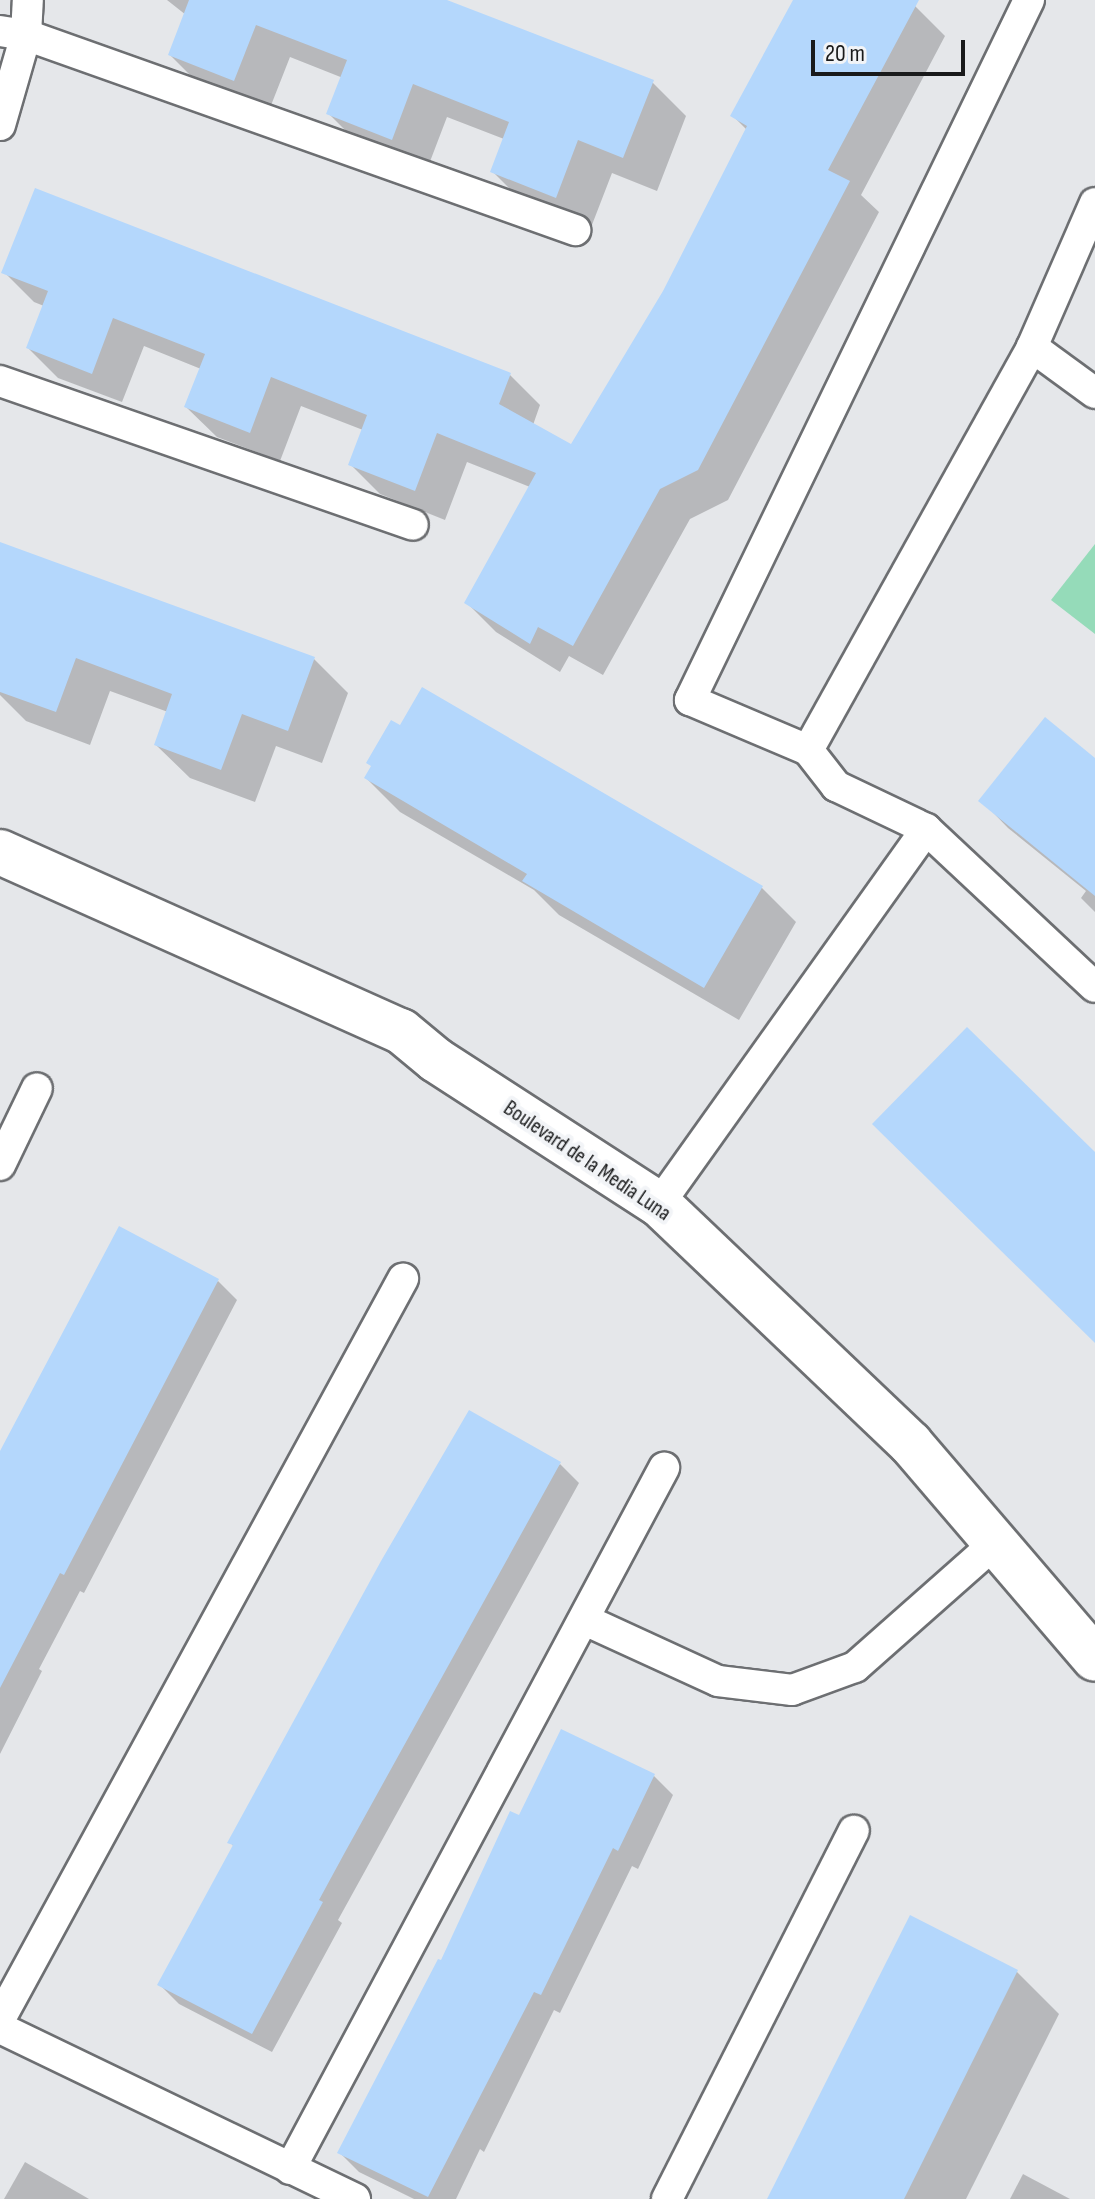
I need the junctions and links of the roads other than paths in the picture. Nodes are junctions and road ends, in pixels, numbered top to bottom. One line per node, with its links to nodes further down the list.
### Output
1 (28, 0): 4 (lane)
2 (47, 0): 4 (lane)
3 (1029, 0): 12 (lane)
4 (13, 33): 5 (lane); 7 (lane)
5 (0, 125)
6 (1095, 203): 8 (lane)
7 (575, 230)
8 (1032, 347): 10 (lane); 12 (lane)
9 (0, 381): 11 (lane)
10 (1095, 393)
11 (413, 525)
12 (808, 750): 13 (lane)
13 (926, 829): 15 (lane); 18 (lane)
14 (0, 852): 18 (street, Boulevard de la Media Luna)
15 (1095, 987)
16 (37, 1088): 17 (lane)
17 (0, 1165)
18 (659, 1204): 21 (street, Boulevard de la Media Luna)
19 (403, 1279): 25 (lane)
20 (664, 1468): 22 (lane)
21 (995, 1543): 22 (lane); 23 (street, Boulevard de la Media Luna)
22 (585, 1620): 27 (lane)
23 (1095, 1659)
24 (854, 1831): 29 (lane)
25 (0, 2019)
26 (0, 2028): 27 (lane)
27 (290, 2169): 28 (lane)
28 (355, 2199)
29 (667, 2199)

